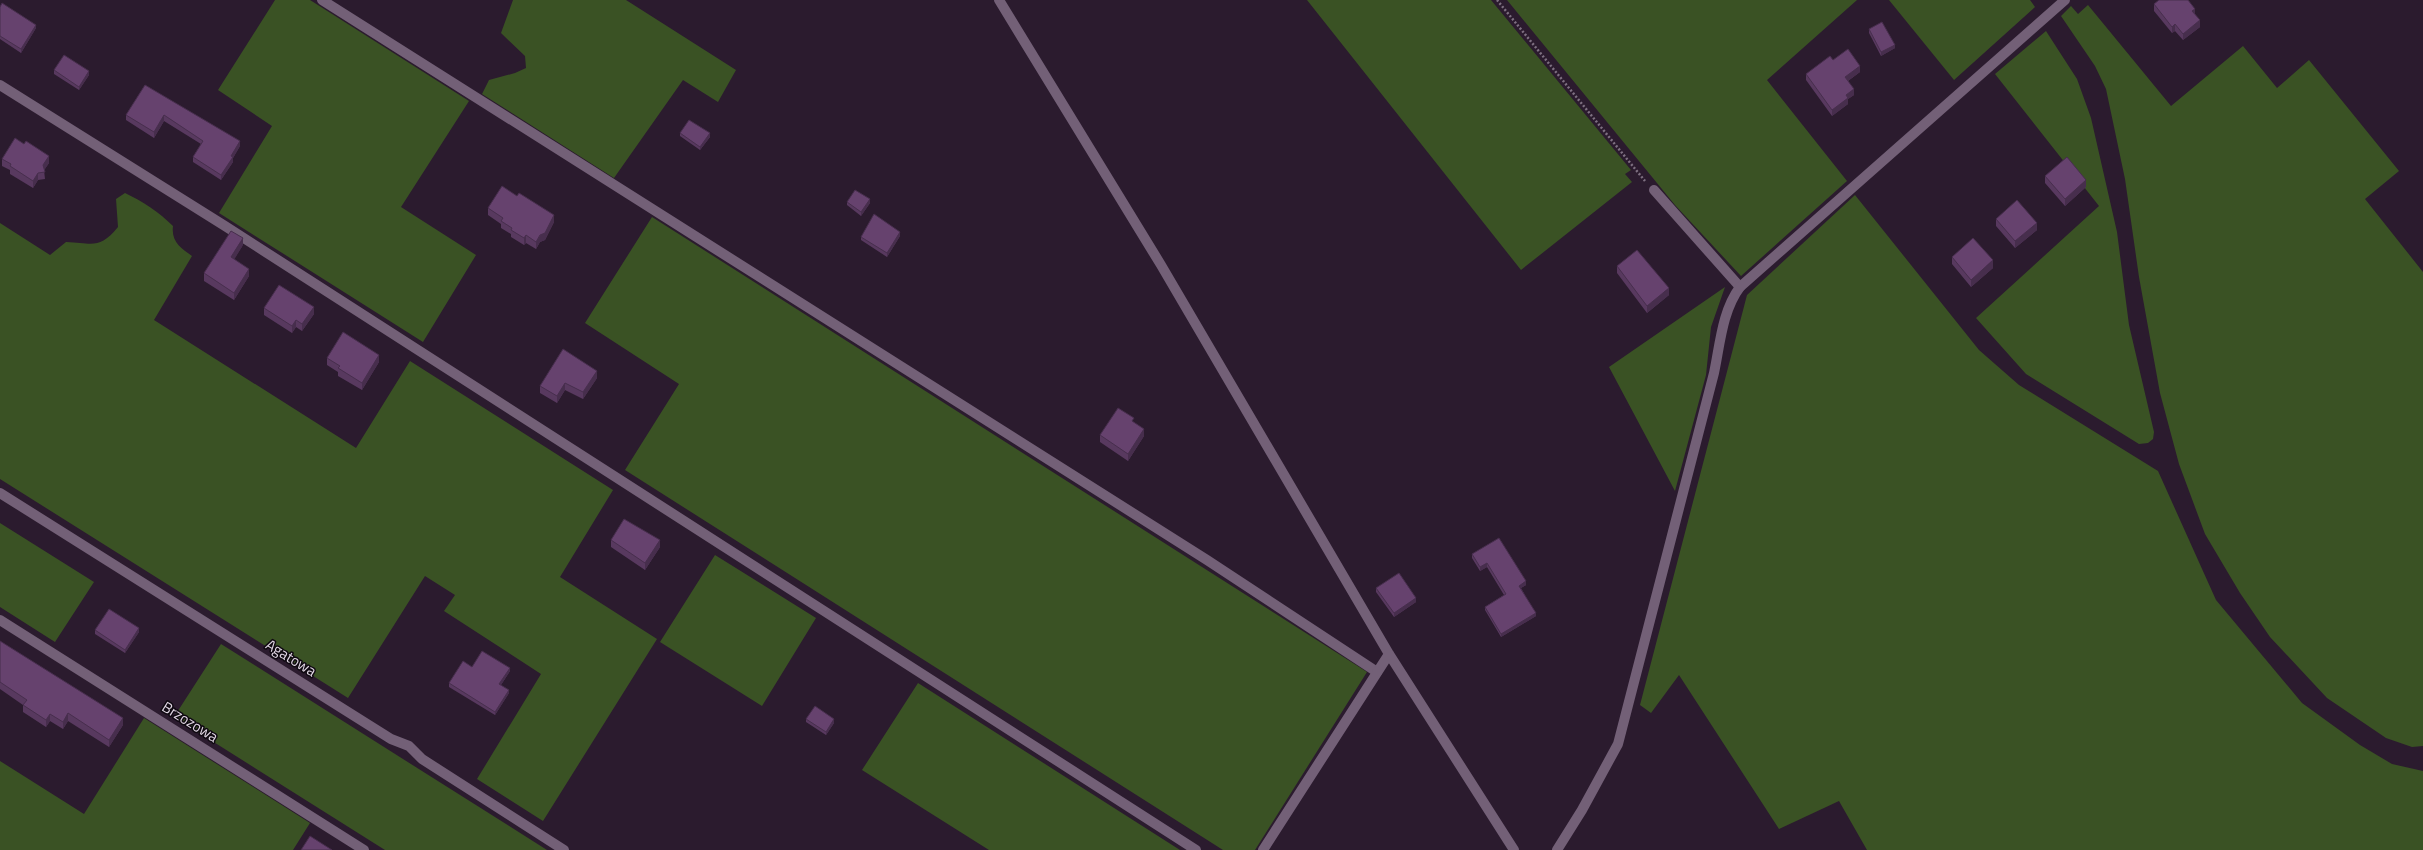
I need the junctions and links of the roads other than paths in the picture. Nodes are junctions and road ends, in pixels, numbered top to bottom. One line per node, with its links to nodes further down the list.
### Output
1 (322, 0): 10 (street)
2 (999, 0): 9 (street)
3 (2065, 0): 6 (street)
4 (0, 85): 13 (street)
5 (1654, 190): 6 (street)
6 (1740, 287): 16 (street)
7 (0, 493): 12 (street, Agatowa)
8 (0, 620): 11 (street, Brzozowa)
9 (1389, 654): 10 (street); 15 (street)
10 (1377, 672): 14 (street)
11 (364, 850)
12 (564, 850)
13 (1196, 850)
14 (1263, 850)
15 (1514, 850)
16 (1557, 850)

